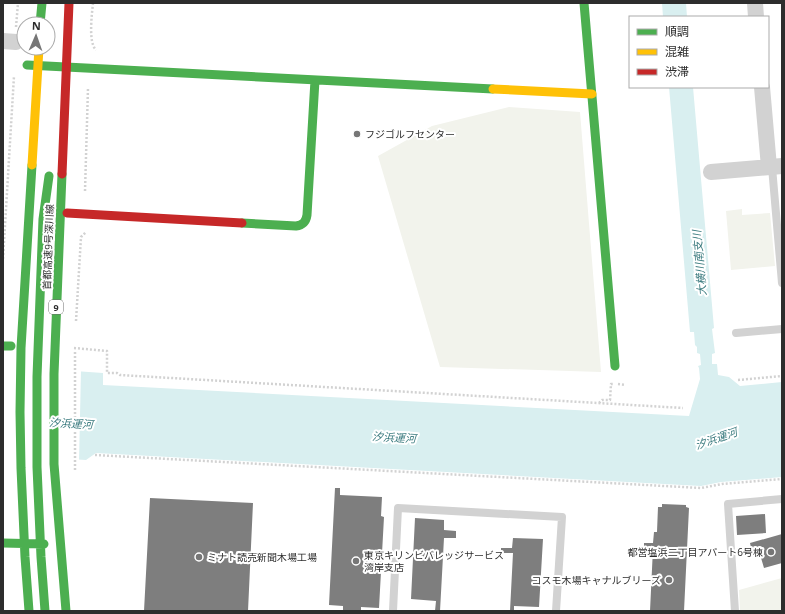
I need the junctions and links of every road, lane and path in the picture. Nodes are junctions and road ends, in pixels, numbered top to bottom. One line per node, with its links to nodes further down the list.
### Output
1 (18, 3): 9 (path)
2 (42, 3): 7 (main road)
3 (69, 3): 47 (main road, 首都高速9号深川線 / 9)
4 (93, 3): 10 (path)
5 (584, 3): 18 (main road)
6 (755, 3): 8 (street)
7 (41, 16)
8 (756, 16)
9 (9, 42)
10 (99, 54)
11 (39, 56): 45 (main road, 首都高速9号深川線)
12 (27, 65): 13 (main road)
13 (75, 66): 15 (main road); 19 (main road)
14 (14, 73): 26 (path)
15 (314, 80): 18 (main road); 24 (main road)
16 (88, 88): 23 (path)
17 (762, 88): 21 (street)
18 (592, 94): 33 (main road)
19 (55, 118)
20 (50, 165): 46 (main road)
21 (774, 167): 22 (street); 27 (lane)
22 (711, 172)
23 (85, 191)
24 (67, 213)
25 (89, 228): 28 (path)
26 (3, 260)
27 (782, 283)
28 (75, 328)
29 (782, 330): 30 (lane)
30 (736, 333)
31 (74, 344): 32 (path)
32 (74, 348): 37 (path); 40 (path)
33 (615, 366)
34 (782, 376): 35 (path)
35 (738, 380)
36 (625, 385): 37 (path)
37 (599, 403): 38 (path)
38 (683, 408)
39 (95, 456): 41 (path)
40 (75, 470)
41 (782, 480)
42 (782, 499): 50 (lane)
43 (3, 543): 44 (main road)
44 (64, 544)
45 (28, 611)
46 (45, 611)
47 (66, 611)
48 (393, 611): 49 (lane)
49 (556, 611)
50 (735, 611)

